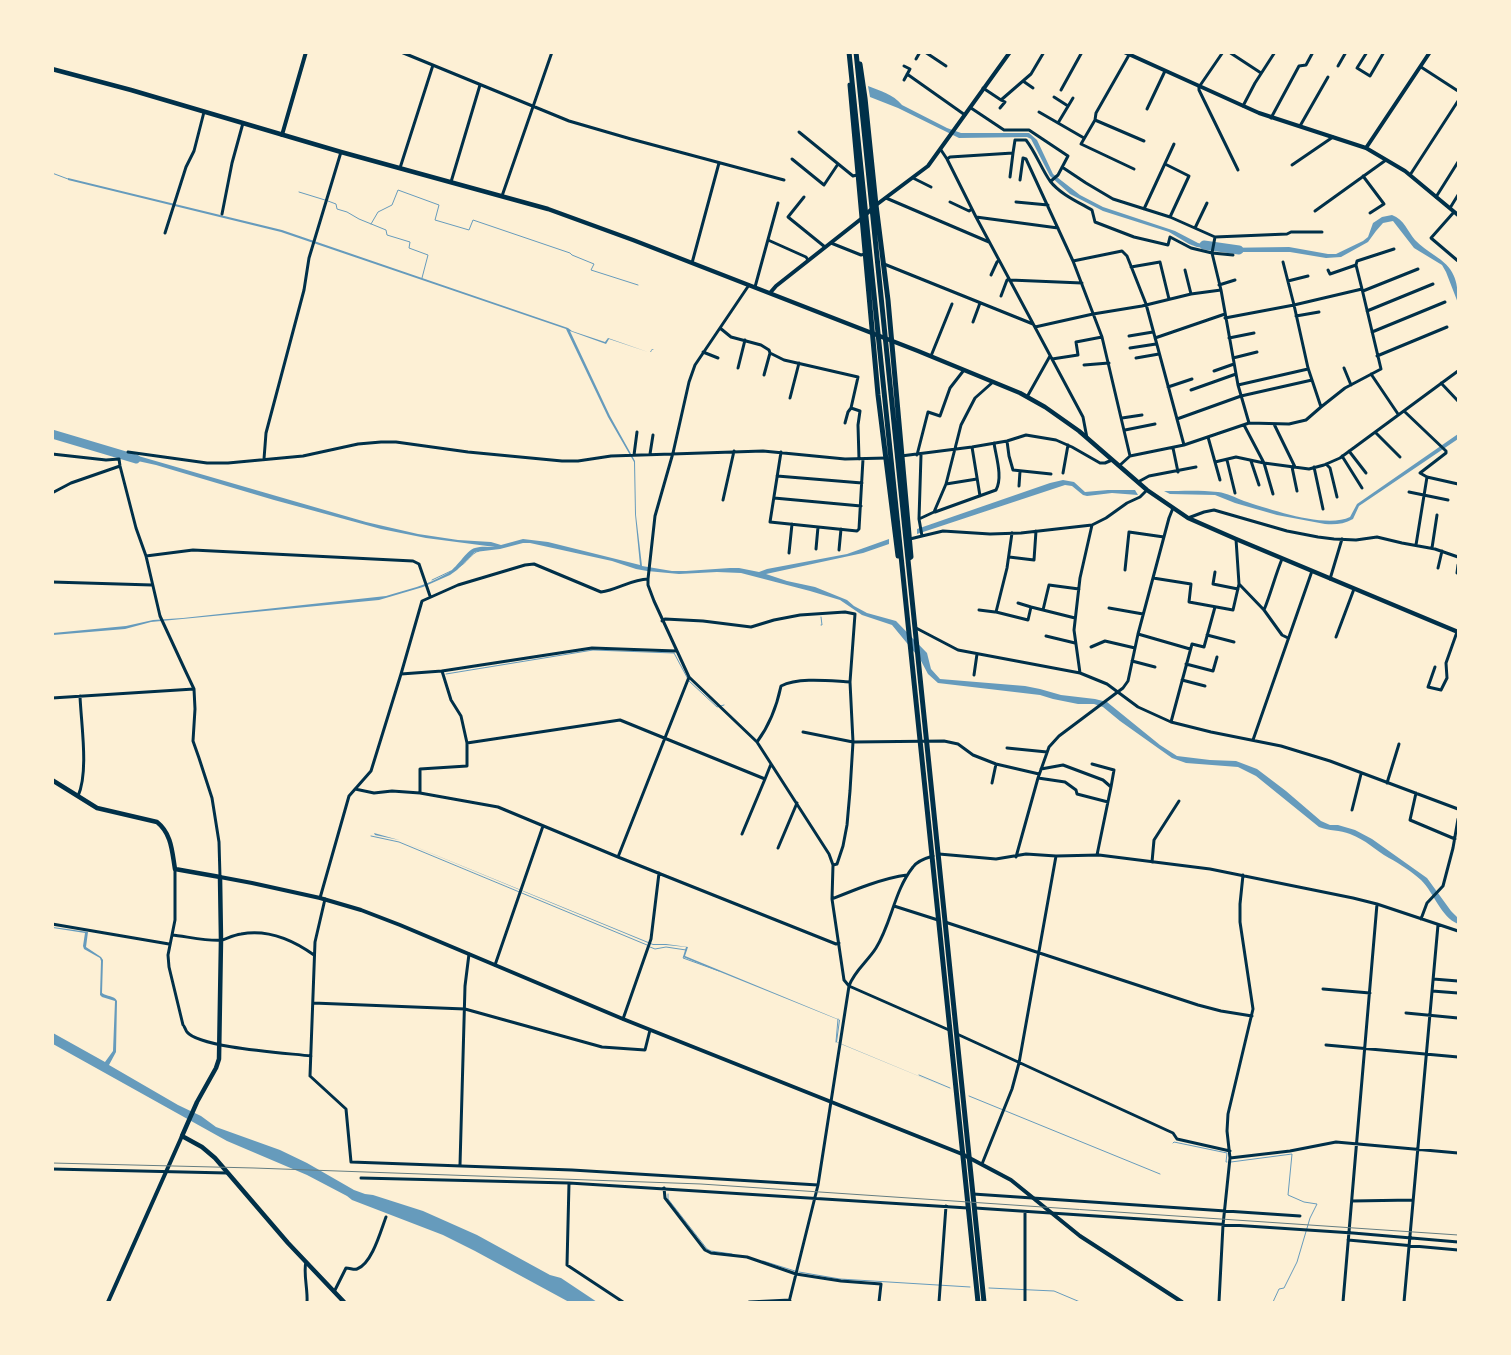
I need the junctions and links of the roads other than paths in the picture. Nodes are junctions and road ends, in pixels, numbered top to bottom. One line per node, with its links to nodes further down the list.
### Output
1 (306, 52): 60 (street)
2 (401, 52): 23 (street)
3 (552, 52): 45 (street)
4 (849, 52): 81 (highway); 92 (highway)
5 (857, 52): 92 (highway); 101 (highway)
6 (920, 52): 22 (street)
7 (925, 52): 25 (street)
8 (1010, 52): 37 (street)
9 (1044, 52): 34 (street)
10 (1082, 52): 39 (street)
11 (1124, 52): 21 (street)
12 (1222, 52): 36 (street)
13 (1229, 52): 30 (street)
14 (1269, 52): 20 (street)
15 (1313, 52): 54 (street)
16 (1346, 52): 26 (street)
17 (1367, 52): 18 (street)
18 (1384, 52)
19 (1430, 52): 27 (street)
20 (1274, 54): 30 (street)
21 (1129, 55): 29 (street); 55 (street)
22 (916, 59)
23 (433, 65): 35 (street); 78 (street)
24 (904, 66): 31 (street)
25 (946, 66)
26 (1338, 66)
27 (1421, 66): 40 (street); 65 (street)
28 (52, 69): 51 (main road)
29 (1165, 71): 36 (street); 50 (street)
30 (1261, 73): 47 (street)
31 (907, 74): 33 (street); 53 (street)
32 (1328, 77): 58 (street)
33 (904, 80)
34 (1023, 81): 38 (street); 43 (street)
35 (480, 85): 45 (street); 89 (street)
36 (1199, 87): 47 (street); 80 (street)
37 (984, 88): 43 (street); 48 (street)
38 (1033, 88)
39 (1061, 90)
40 (1458, 91)
41 (1054, 97): 46 (street)
42 (1073, 98): 46 (street)
43 (1001, 100): 49 (street)
44 (1458, 101): 82 (street)
45 (533, 106): 73 (street); 91 (street)
46 (1068, 106): 57 (street)
47 (1243, 106): 54 (street)
48 (971, 108): 53 (street); 77 (street)
49 (1000, 108)
50 (1148, 110)
51 (204, 112): 56 (main road); 117 (street)
52 (1039, 112): 57 (street)
53 (965, 116): 66 (street)
54 (1271, 118): 58 (street)
55 (1095, 120): 62 (street); 63 (street)
56 (243, 123): 60 (main road); 109 (street)
57 (1058, 123): 62 (street)
58 (1300, 126): 61 (street)
59 (798, 132): 74 (street)
60 (282, 135): 67 (main road)
61 (1333, 137): 65 (street); 76 (street)
62 (1084, 138): 79 (street)
63 (1144, 141)
64 (1174, 144): 75 (street)
65 (1366, 148): 71 (street)
66 (941, 150): 70 (street); 85 (street)
67 (341, 152): 78 (main road); 256 (street)
68 (1013, 152): 70 (street); 84 (street); 88 (street)
69 (792, 159): 74 (street)
70 (947, 159): 104 (street)
71 (1386, 160): 82 (street); 83 (street)
72 (1458, 162): 95 (street)
73 (719, 163): 86 (street); 132 (street)
74 (838, 164): 81 (street)
75 (1165, 164): 105 (street); 112 (street)
76 (1292, 165)
77 (1062, 167): 88 (street); 105 (street)
78 (400, 168): 89 (main road)
79 (1134, 168)
80 (1238, 170)
81 (857, 175): 113 (highway)
82 (1410, 175): 95 (street)
83 (1363, 176): 106 (street); 108 (street)
84 (1010, 177)
85 (913, 178): 90 (street); 96 (street)
86 (784, 180)
87 (1020, 180): 102 (street)
88 (1051, 181): 124 (street)
89 (451, 182): 91 (main road)
90 (931, 187)
91 (502, 196): 132 (main road)
92 (867, 196): 187 (highway)
93 (1458, 196): 103 (street)
94 (804, 197): 122 (street)
95 (1436, 197): 103 (street)
96 (886, 198): 101 (street); 121 (street)
97 (950, 202): 104 (street)
98 (1016, 202): 102 (street)
99 (778, 203): 119 (street)
100 (1207, 203): 115 (street)
101 (876, 205): 113 (street); 133 (highway)
102 (1048, 205): 114 (street)
103 (1450, 208): 107 (street)
104 (972, 209): 111 (street)
105 (1144, 209): 112 (street)
106 (1315, 211)
107 (1454, 212): 110 (street); 130 (street)
108 (1370, 213)
109 (222, 214)
110 (1458, 215)
111 (976, 217): 114 (street); 121 (street)
112 (1170, 217): 115 (street)
113 (861, 219): 120 (street); 125 (highway)
114 (1058, 228): 129 (street)
115 (1195, 228): 118 (street)
116 (1322, 232): 118 (street)
117 (165, 233)
118 (1215, 237): 124 (street)
119 (768, 240): 127 (street); 148 (street)
120 (830, 243): 122 (street); 125 (street)
121 (990, 243): 128 (street)
122 (825, 247): 127 (street)
123 (1394, 249): 134 (street)
124 (1212, 253): 126 (street); 147 (street)
125 (865, 254): 172 (highway)
126 (1234, 255)
127 (808, 260): 151 (street)
128 (999, 260): 139 (street); 141 (street)
129 (1074, 261): 135 (street); 144 (street)
130 (1458, 261)
131 (1283, 262): 143 (street)
132 (692, 263): 146 (main road)
133 (884, 264): 156 (street); 178 (highway)
134 (1356, 265): 138 (street); 150 (street)
135 (1131, 267): 154 (street); 158 (street)
136 (1418, 269): 150 (street)
137 (1185, 270): 152 (street)
138 (1328, 270)
139 (991, 276)
140 (1308, 276): 143 (street)
141 (1010, 280): 144 (street); 153 (street); 166 (street)
142 (1235, 280): 147 (street)
143 (1288, 281): 159 (street)
144 (1082, 283): 162 (street)
145 (1433, 284): 160 (street)
146 (749, 285): 148 (main road); 168 (street)
147 (1219, 285): 149 (street)
148 (755, 287): 151 (main road)
149 (1221, 290): 152 (street); 163 (street)
150 (1363, 290): 159 (street); 160 (street)
151 (770, 293): 172 (main road)
152 (1191, 294): 154 (street)
153 (1001, 296)
154 (1169, 299): 158 (street)
155 (1445, 302): 170 (street)
156 (980, 303): 165 (street); 166 (street)
157 (952, 304): 185 (street)
158 (1146, 304): 162 (street); 169 (street)
159 (1294, 304): 163 (street); 164 (street)
160 (1367, 311): 170 (street)
161 (1318, 312): 164 (street)
162 (1093, 314): 166 (street); 174 (street)
163 (1225, 316): 175 (street); 176 (street)
164 (1296, 316): 198 (street)
165 (973, 322)
166 (1034, 326): 189 (street)
167 (1447, 327): 186 (street)
168 (720, 328): 177 (street); 181 (street)
169 (1153, 332): 173 (street); 175 (street)
170 (1372, 332): 186 (street)
171 (1254, 333): 176 (street)
172 (872, 334): 178 (main road); 255 (highway)
173 (1129, 336)
174 (1102, 337): 189 (street); 193 (street)
175 (1155, 338): 179 (street)
176 (1229, 338): 191 (street)
177 (745, 340): 183 (street); 196 (street)
178 (892, 341): 185 (main road); 251 (highway)
179 (1156, 344): 180 (street); 184 (street)
180 (1130, 348)
181 (703, 352): 188 (street); 248 (street)
182 (1257, 352): 191 (street)
183 (770, 353): 192 (street); 204 (street)
184 (1159, 354): 190 (street); 211 (street)
185 (931, 356): 199 (main road)
186 (1378, 356): 203 (street)
187 (884, 357): 324 (highway); 341 (highway)
188 (718, 358)
189 (1051, 358): 214 (street); 233 (street)
190 (1136, 358)
191 (1233, 358): 194 (street)
192 (798, 363): 215 (street); 218 (street)
193 (1109, 363): 195 (street); 222 (street)
194 (1234, 364): 201 (street); 202 (street)
195 (1084, 365)
196 (738, 368)
197 (1344, 368): 209 (street)
198 (1308, 369): 206 (street); 210 (street)
199 (964, 370): 207 (main road); 250 (street)
200 (1458, 370): 208 (street)
201 (1214, 371)
202 (1236, 374): 210 (street); 212 (street)
203 (1371, 374): 209 (street); 220 (street)
204 (764, 375)
205 (1192, 379): 211 (street)
206 (1312, 380): 213 (street); 217 (street)
207 (994, 382): 214 (main road); 241 (street)
208 (1441, 383): 216 (street); 219 (street)
209 (1351, 385): 217 (street)
210 (1238, 386): 213 (street)
211 (1168, 387): 223 (street)
212 (1191, 390)
213 (1242, 396): 223 (street); 225 (street)
214 (1027, 397): 233 (main road)
215 (790, 398)
216 (1458, 400)
217 (1321, 407): 227 (street)
218 (851, 408): 224 (street); 257 (street)
219 (1404, 411): 220 (street); 275 (street)
220 (1398, 414): 231 (street)
221 (1142, 415): 222 (street)
222 (1122, 418): 229 (street)
223 (1177, 419): 238 (street)
224 (845, 423)
225 (1249, 423): 227 (street); 228 (street)
226 (1156, 424): 229 (street)
227 (1274, 424): 267 (street)
228 (1244, 425): 234 (street); 262 (street)
229 (1125, 430): 252 (street)
230 (637, 432): 249 (street)
231 (1374, 432): 243 (street); 254 (street)
232 (653, 435): 247 (street)
233 (1087, 438): 259 (main road)
234 (1208, 438): 238 (street); 261 (street)
235 (1007, 441): 236 (street); 237 (street); 269 (street)
236 (994, 444): 239 (street); 292 (street)
237 (1068, 445): 259 (street); 271 (street)
238 (1184, 446): 240 (street)
239 (972, 448): 241 (street); 276 (street)
240 (1173, 448): 252 (street); 270 (street)
241 (954, 450): 250 (street); 281 (street)
242 (734, 451): 245 (street); 248 (street); 295 (street)
243 (1349, 451): 253 (street); 272 (street)
244 (128, 452): 256 (street)
245 (781, 452): 257 (street); 274 (street)
246 (52, 454): 264 (street)
247 (650, 454): 248 (street); 249 (street)
248 (673, 454): 334 (street)
249 (634, 455): 256 (street)
250 (919, 455): 251 (street); 303 (street)
251 (902, 456): 312 (highway)
252 (1130, 456): 265 (street)
253 (1342, 456): 263 (street); 284 (street)
254 (1400, 457)
255 (887, 458): 257 (street); 341 (highway)
256 (264, 459)
257 (861, 459): 279 (street)
258 (1227, 459): 260 (street); 261 (street); 288 (street)
259 (1112, 460): 265 (main road)
260 (1251, 461): 262 (street); 282 (street)
261 (1215, 462): 277 (street)
262 (1264, 464): 267 (street); 290 (street)
263 (1326, 464): 268 (street); 293 (street)
264 (120, 466): 289 (street); 321 (street)
265 (1119, 466): 278 (main road)
266 (1196, 467): 270 (street)
267 (1293, 467): 268 (street); 286 (street)
268 (1314, 468): 299 (street)
269 (1020, 471): 273 (street); 283 (street)
270 (1178, 472): 278 (street)
271 (1063, 473)
272 (1366, 473)
273 (1051, 474)
274 (777, 476): 279 (street); 294 (street)
275 (1427, 477): 280 (street); 291 (street)
276 (977, 479): 281 (street); 292 (street)
277 (1220, 480)
278 (1138, 482): 285 (main road)
279 (862, 483): 297 (street)
280 (1458, 483)
281 (946, 484): 300 (street)
282 (1259, 485)
283 (1019, 486)
284 (1362, 488)
285 (1147, 490): 298 (main road); 305 (street)
286 (1297, 491)
287 (1409, 492): 291 (street)
288 (1235, 493)
289 (52, 494)
290 (1273, 494)
291 (1424, 495): 296 (street); 315 (street)
292 (980, 496): 300 (street)
293 (1338, 497)
294 (774, 498): 297 (street); 304 (street)
295 (722, 500)
296 (1448, 500)
297 (861, 506): 307 (street)
298 (1173, 508): 302 (main road); 311 (street)
299 (1323, 509)
300 (934, 512): 303 (street)
301 (1437, 515): 316 (street)
302 (1188, 518): 313 (main road); 314 (street)
303 (919, 519): 310 (street)
304 (792, 524): 306 (street); 320 (street)
305 (1092, 525): 308 (street); 338 (street)
306 (818, 527): 307 (street); 317 (street)
307 (841, 529): 318 (street)
308 (1036, 531): 309 (street); 322 (street)
309 (1012, 533): 310 (street); 322 (street)
310 (922, 535): 312 (street)
311 (1164, 537): 328 (street); 332 (street)
312 (910, 539): 324 (highway)
313 (1236, 539): 325 (main road); 337 (street)
314 (1342, 539): 315 (street); 333 (street)
315 (1416, 545): 316 (street)
316 (1432, 548): 319 (street)
317 (816, 549)
318 (839, 550)
319 (1442, 551): 323 (street); 327 (street)
320 (790, 553)
321 (146, 556): 336 (street); 340 (street)
322 (1008, 557): 349 (street)
323 (1458, 557)
324 (908, 559): 353 (highway)
325 (1282, 559): 329 (main road); 348 (street)
326 (1458, 565): 331 (street)
327 (1438, 568)
328 (1125, 570)
329 (1312, 571): 333 (main road); 359 (street)
330 (1215, 572): 337 (street)
331 (1457, 573)
332 (1153, 578): 344 (street); 350 (street)
333 (1330, 579): 339 (main road)
334 (648, 580): 340 (street); 352 (street)
335 (52, 582): 336 (street)
336 (152, 585): 380 (street)
337 (1239, 587): 344 (street); 348 (street)
338 (1078, 589): 347 (street); 351 (street)
339 (1354, 589): 354 (main road); 358 (street)
340 (430, 596): 374 (street)
341 (906, 601): 353 (highway)
342 (1018, 603): 343 (street)
343 (1031, 607): 347 (street); 349 (street)
344 (1215, 607): 356 (street)
345 (1109, 608): 350 (street)
346 (979, 610): 349 (street)
347 (1044, 610): 351 (street)
348 (1264, 610): 359 (street)
349 (996, 612)
350 (1143, 614): 355 (street)
351 (1075, 618): 361 (street)
352 (662, 620): 365 (street); 378 (street)
353 (912, 628): 366 (street); 387 (highway); 389 (highway)
354 (1458, 632): 371 (street)
355 (1138, 634): 363 (street); 364 (street)
356 (1207, 635): 360 (street); 364 (street)
357 (1046, 636): 361 (street)
358 (1336, 637)
359 (1288, 638): 388 (street)
360 (1234, 642)
361 (1075, 643): 373 (street)
362 (1091, 647): 363 (street)
363 (1135, 648): 368 (street)
364 (1190, 649): 369 (street)
365 (676, 651): 372 (street); 376 (street)
366 (977, 654): 373 (street); 375 (street)
367 (1217, 657): 369 (street)
368 (1132, 661): 370 (street); 381 (street)
369 (1186, 664): 377 (street)
370 (1155, 667)
371 (1435, 667)
372 (442, 671): 374 (street); 392 (street)
373 (1080, 673): 381 (street)
374 (401, 674): 407 (street)
375 (974, 675)
376 (689, 677): 386 (street); 390 (street)
377 (1182, 680): 379 (street); 384 (street)
378 (850, 682): 390 (street); 391 (street)
379 (1205, 686)
380 (194, 689): 382 (street); 433 (street)
381 (1116, 692): 384 (street); 395 (street)
382 (80, 696): 383 (street); 410 (street)
383 (52, 698)
384 (1171, 722): 388 (street)
385 (803, 732): 391 (street)
386 (665, 738): 392 (street); 402 (street); 425 (street)
387 (927, 740): 389 (street); 397 (street); 421 (highway)
388 (1253, 740): 400 (street)
389 (920, 741): 391 (street); 426 (highway)
390 (757, 742): 396 (street)
391 (853, 742): 428 (street)
392 (467, 743): 408 (street)
393 (1399, 744): 405 (street)
394 (1007, 748): 395 (street)
395 (1047, 752): 399 (street)
396 (771, 763): 402 (street); 413 (street)
397 (996, 764): 401 (street); 404 (street)
398 (1092, 764): 406 (street)
399 (1041, 769): 401 (street); 406 (street)
400 (1361, 774): 405 (street); 415 (street)
401 (1039, 776): 412 (street); 423 (street)
402 (765, 779): 418 (street)
403 (52, 780): 410 (main road)
404 (992, 783)
405 (1387, 783): 409 (street)
406 (1111, 787): 412 (street)
407 (355, 789): 408 (street); 434 (street)
408 (420, 793): 417 (street)
409 (1416, 794): 414 (street); 419 (street)
410 (78, 796): 429 (main road)
411 (1179, 801): 427 (street)
412 (1108, 802): 422 (street)
413 (797, 803): 420 (street); 428 (street)
414 (1458, 809)
415 (1352, 810)
416 (1458, 819): 419 (street)
417 (543, 826): 425 (street); 451 (street)
418 (742, 834)
419 (1455, 839): 438 (street)
420 (778, 848)
421 (939, 854): 423 (street); 426 (street); 440 (highway)
422 (1097, 855): 424 (street); 427 (street)
423 (1016, 856): 424 (street)
424 (1056, 856): 448 (street)
425 (618, 857): 430 (street)
426 (932, 857): 431 (street); 439 (highway)
427 (1152, 862): 432 (street)
428 (833, 865): 435 (street)
429 (175, 869): 433 (main road); 444 (street)
430 (659, 873): 446 (street); 465 (street)
431 (908, 875): 435 (street); 437 (street)
432 (1243, 875): 436 (street); 463 (street)
433 (220, 878): 434 (street); 445 (main road)
434 (322, 899): 449 (street); 450 (street)
435 (832, 899): 446 (street)
436 (1377, 904): 438 (street); 457 (street)
437 (894, 906): 439 (street); 454 (street)
438 (1421, 919): 442 (street)
439 (938, 920): 467 (highway)
440 (946, 922): 448 (street); 468 (highway)
441 (52, 924): 447 (street)
442 (1438, 924): 443 (street); 452 (street)
443 (1458, 931)
444 (172, 935): 445 (street); 447 (street)
445 (221, 940): 450 (street); 469 (main road)
446 (839, 943): 454 (street)
447 (169, 944): 469 (street)
448 (1038, 952): 463 (street); 475 (street)
449 (469, 954): 451 (street); 460 (street)
450 (314, 955): 459 (street)
451 (495, 965): 465 (street)
452 (1433, 978): 453 (street); 456 (street)
453 (1458, 981)
454 (849, 986): 467 (street); 476 (street)
455 (1323, 989): 457 (street)
456 (1432, 991): 458 (street); 462 (street)
457 (1370, 992): 471 (street)
458 (1458, 993)
459 (313, 1003): 460 (street); 473 (street)
460 (465, 1009): 466 (street); 486 (street)
461 (1406, 1013): 462 (street)
462 (1430, 1015): 464 (street); 472 (street)
463 (1252, 1016): 479 (street)
464 (1458, 1018)
465 (624, 1019): 466 (street)
466 (650, 1030): 476 (street)
467 (950, 1030): 468 (street); 482 (highway)
468 (957, 1034): 475 (street); 483 (highway)
469 (218, 1045): 473 (street); 477 (main road)
470 (1326, 1045): 471 (street)
471 (1365, 1049): 472 (street); 478 (street)
472 (1426, 1054): 474 (street); 480 (street)
473 (311, 1056): 486 (street)
474 (1458, 1057)
475 (1019, 1063): 479 (street); 485 (street)
476 (832, 1103): 482 (street); 492 (street)
477 (182, 1136): 488 (street); 489 (main road)
478 (1357, 1144): 480 (street); 484 (street); 498 (street)
479 (1230, 1150): 484 (street)
480 (1418, 1150): 481 (street); 497 (street)
481 (1458, 1153)
482 (962, 1154): 483 (street); 500 (highway)
483 (970, 1158): 485 (street); 494 (highway)
484 (1230, 1158): 502 (street)
485 (982, 1164): 496 (street)
486 (460, 1166): 492 (street)
487 (52, 1169): 488 (street)
488 (165, 1171): 489 (street); 517 (street)
489 (228, 1173): 514 (main road)
490 (361, 1178): 491 (street)
491 (569, 1183): 493 (street); 520 (street)
492 (818, 1185): 495 (street)
493 (664, 1188): 495 (street); 515 (street)
494 (973, 1194): 496 (street); 501 (highway)
495 (815, 1198): 499 (street); 515 (street)
496 (1033, 1199): 502 (street); 504 (street)
497 (1413, 1200): 498 (street); 509 (street)
498 (1352, 1201): 508 (street)
499 (946, 1206): 500 (street); 524 (street)
500 (968, 1208): 525 (highway)
501 (975, 1208): 503 (street); 526 (highway)
502 (1225, 1211): 505 (street); 507 (street)
503 (1025, 1212): 504 (street); 527 (street)
504 (1052, 1214): 507 (street); 528 (street)
505 (1300, 1216)
506 (386, 1217): 516 (street)
507 (1223, 1225): 508 (street); 529 (street)
508 (1349, 1233): 509 (street); 510 (street)
509 (1410, 1238): 511 (street); 512 (street)
510 (1348, 1240): 512 (street); 530 (street)
511 (1458, 1242)
512 (1409, 1246): 513 (street); 531 (street)
513 (1458, 1250)
514 (306, 1262): 516 (main road); 518 (street)
515 (796, 1274): 522 (street); 523 (street)
516 (334, 1292): 519 (main road)
517 (108, 1302)
518 (307, 1302)
519 (344, 1302)
520 (622, 1302)
521 (749, 1302): 522 (street)
522 (789, 1302)
523 (879, 1302)
524 (939, 1302)
525 (978, 1302)
526 (984, 1302)
527 (1024, 1302)
528 (1182, 1302)
529 (1219, 1302)
530 (1343, 1302)
531 (1404, 1302)

